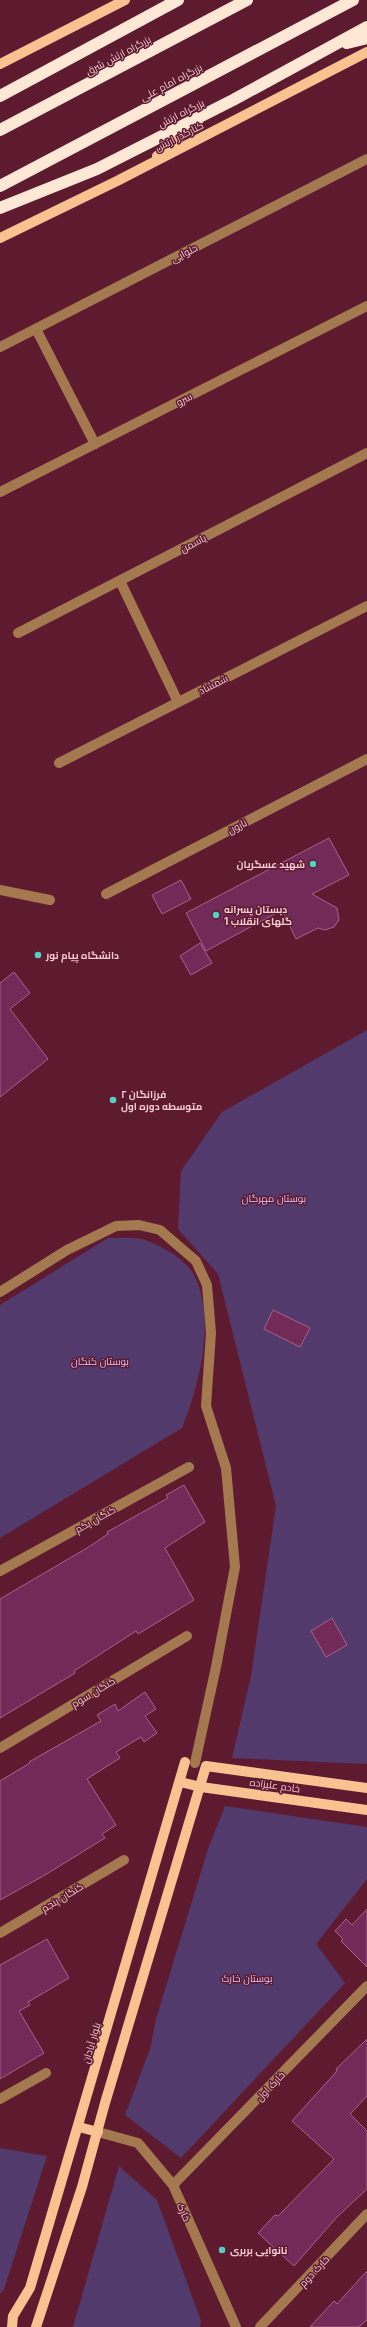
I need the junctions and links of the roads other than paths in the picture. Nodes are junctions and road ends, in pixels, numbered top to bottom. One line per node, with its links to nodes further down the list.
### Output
1 (125, 0): 9 (main road)
2 (178, 0): 10 (highway)
3 (247, 0): 12 (highway, بزرگراه ارتش شرق)
4 (353, 0): 15 (highway, بزرگراه امام علی)
5 (367, 27): 7 (highway, بزرگراه ارتش)
6 (367, 38): 7 (highway)
7 (334, 46): 11 (highway, بزرگراه ارتش)
8 (367, 52): 14 (main road, کنارگذر ارتش)
9 (0, 64)
10 (0, 96)
11 (208, 112): 14 (main road); 16 (highway, بزرگراه ارتش)
12 (0, 130)
13 (367, 159): 19 (street, حلوایی)
14 (144, 168): 17 (main road, کنارگذر ارتش)
15 (0, 186)
16 (0, 208)
17 (0, 238)
18 (367, 306): 21 (street, سرو)
19 (36, 329): 20 (street, حلوایی); 21 (street)
20 (0, 347)
21 (95, 444): 23 (street, سرو)
22 (367, 453): 24 (street, یاسمن)
23 (0, 492)
24 (120, 581): 26 (street, یاسمن); 27 (street)
25 (367, 606): 27 (street, شمشاد)
26 (18, 633)
27 (178, 702): 29 (street, شمشاد)
28 (367, 759): 31 (street, نارون)
29 (59, 762)
30 (0, 890): 32 (street)
31 (106, 894)
32 (50, 900)
33 (0, 1292): 38 (street)
34 (189, 1467): 35 (street, کنگان یکم)
35 (0, 1571)
36 (187, 1636): 37 (street, کنگان سوم)
37 (0, 1748)
38 (190, 1762): 39 (street, خادم علیزاده); 40 (main road, بلوار آبادان)
39 (206, 1766): 41 (main road); 42 (main road, خادم علیزاده)
40 (180, 1782): 41 (main road, خادم علیزاده); 49 (main road, بلوار آبادان)
41 (201, 1787): 43 (main road, خادم علیزاده); 50 (main road)
42 (367, 1788)
43 (367, 1810)
44 (124, 1860): 45 (street, کنگان پنجم)
45 (0, 1933)
46 (367, 1986): 51 (street, خارک اول)
47 (46, 2073): 48 (street)
48 (0, 2099)
49 (79, 2127): 50 (main road); 53 (main road, بلوار آبادان)
50 (98, 2132): 51 (street, خارک); 54 (main road)
51 (173, 2185): 55 (street, خارک)
52 (367, 2214): 56 (street, خارک دوم)
53 (12, 2327)
54 (36, 2327)
55 (236, 2327)
56 (260, 2327)

